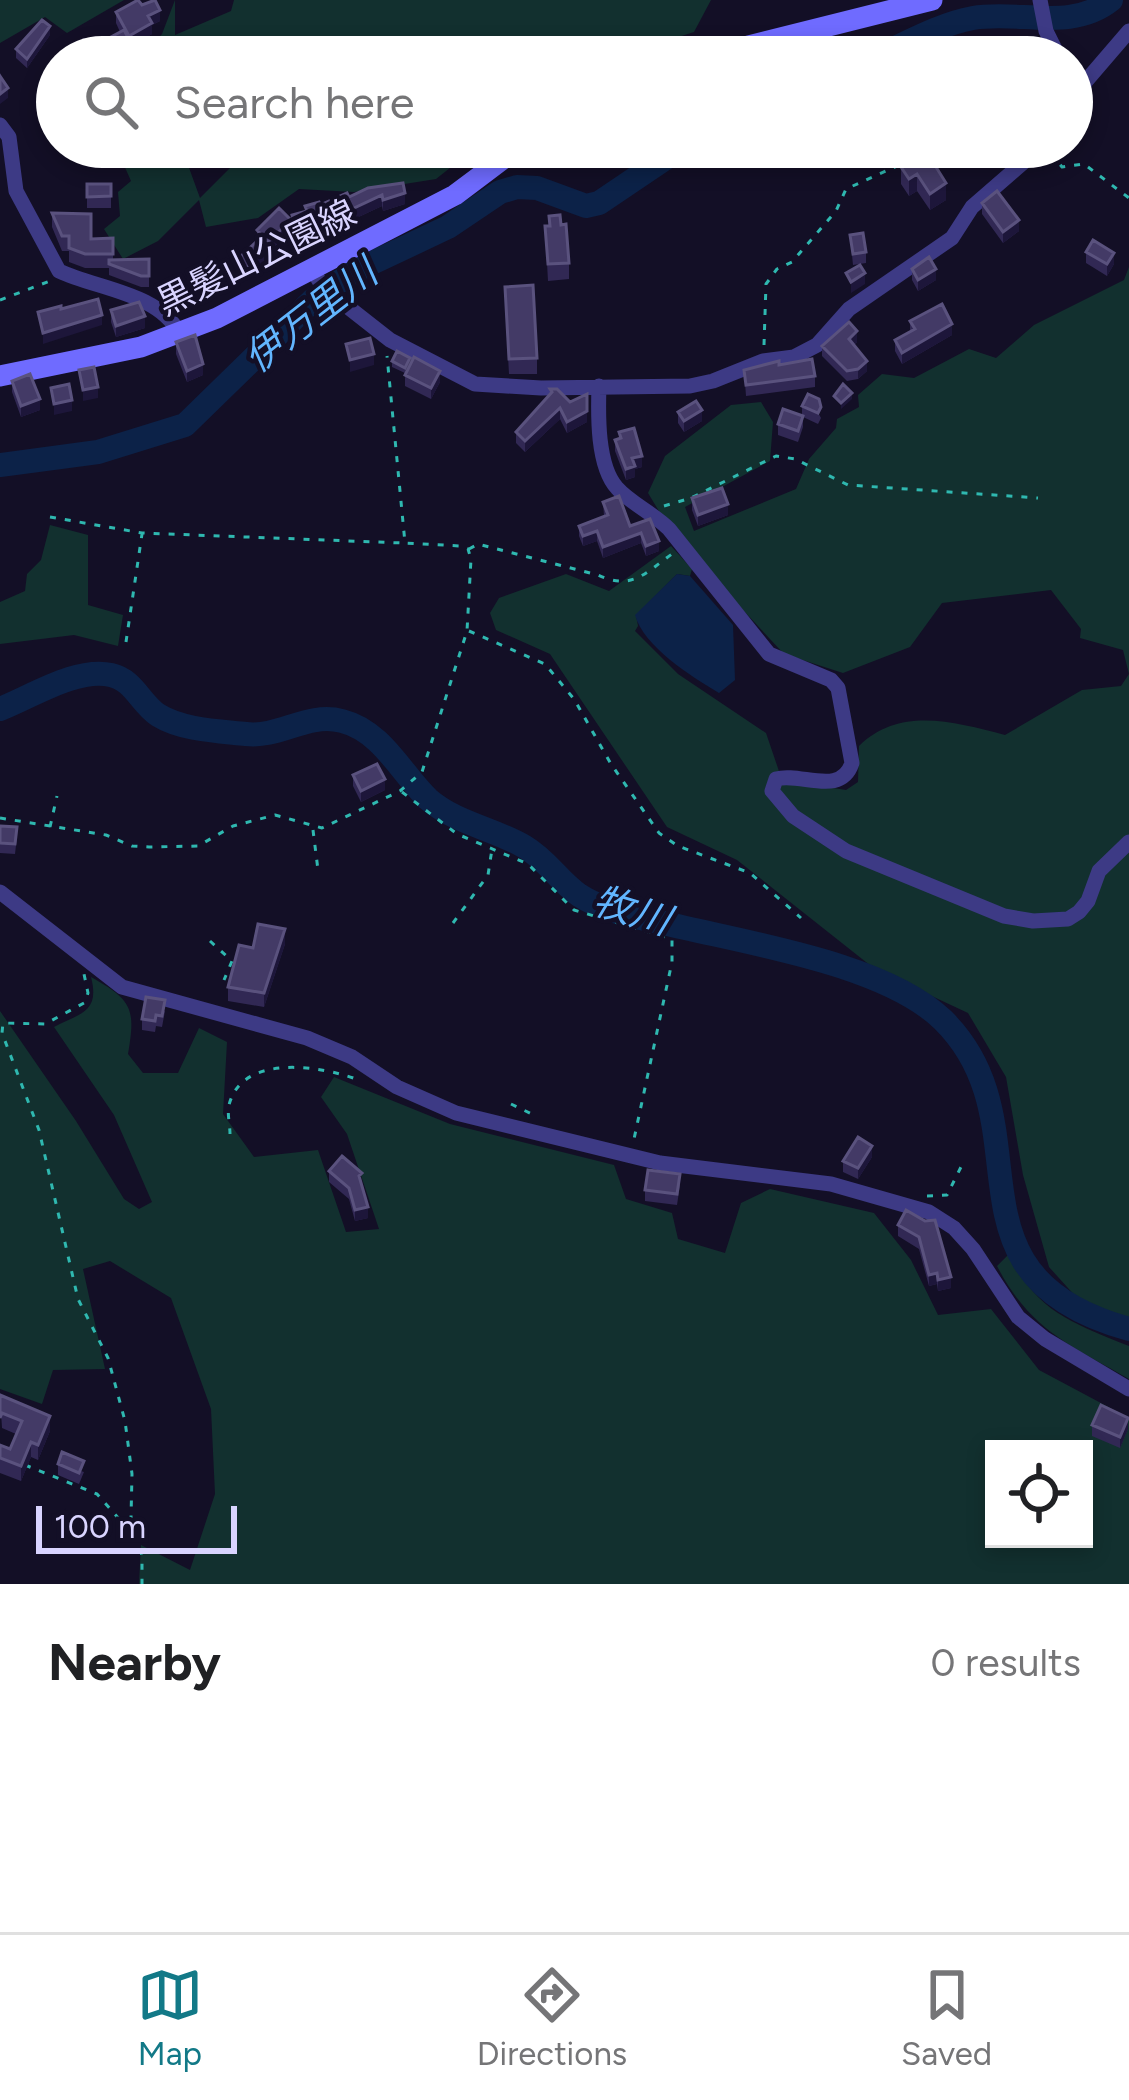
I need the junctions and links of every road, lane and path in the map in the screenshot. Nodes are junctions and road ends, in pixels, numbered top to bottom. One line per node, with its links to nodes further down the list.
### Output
1 (932, 0): 3 (main road)
2 (1041, 3): 6 (street)
3 (858, 10): 5 (main road)
4 (1129, 31): 7 (street)
5 (773, 36)
6 (1048, 36)
7 (1093, 74)
8 (0, 124): 14 (street)
9 (491, 168): 15 (main road, 黒髪山公園線)
10 (893, 168): 19 (path)
11 (1019, 168): 19 (street)
12 (1089, 168): 13 (path)
13 (1129, 198)
14 (59, 271): 16 (path); 17 (street)
15 (316, 275): 17 (main road, 黒髪山公園線); 18 (street)
16 (0, 301)
17 (179, 334): 20 (main road, 黒髪山公園線)
18 (390, 340): 21 (street); 26 (path)
19 (764, 361): 21 (street)
20 (0, 376)
21 (599, 386): 23 (street)
22 (1037, 498): 23 (path)
23 (651, 510): 27 (street)
24 (50, 517): 25 (path)
25 (142, 532): 26 (path); 30 (path)
26 (405, 543): 28 (path)
27 (681, 548): 28 (path); 36 (street)
28 (468, 549): 29 (path)
29 (467, 631): 31 (path); 40 (path)
30 (126, 642)
31 (400, 791): 35 (path); 37 (path)
32 (57, 796): 34 (path)
33 (0, 818): 34 (path)
34 (50, 828): 35 (path)
35 (313, 828): 38 (path)
36 (1129, 842)
37 (493, 847): 41 (path); 47 (path)
38 (318, 870)
39 (0, 892): 43 (street)
40 (801, 917)
41 (453, 923)
42 (211, 940): 44 (path)
43 (84, 960): 47 (street); 52 (path)
44 (224, 980)
45 (356, 1078): 46 (path)
46 (230, 1134)
47 (632, 1157): 49 (street)
48 (962, 1165): 49 (path)
49 (904, 1203): 50 (street)
50 (1129, 1389)
51 (16, 1460): 52 (path)
52 (131, 1519): 53 (path)
53 (142, 1584)

